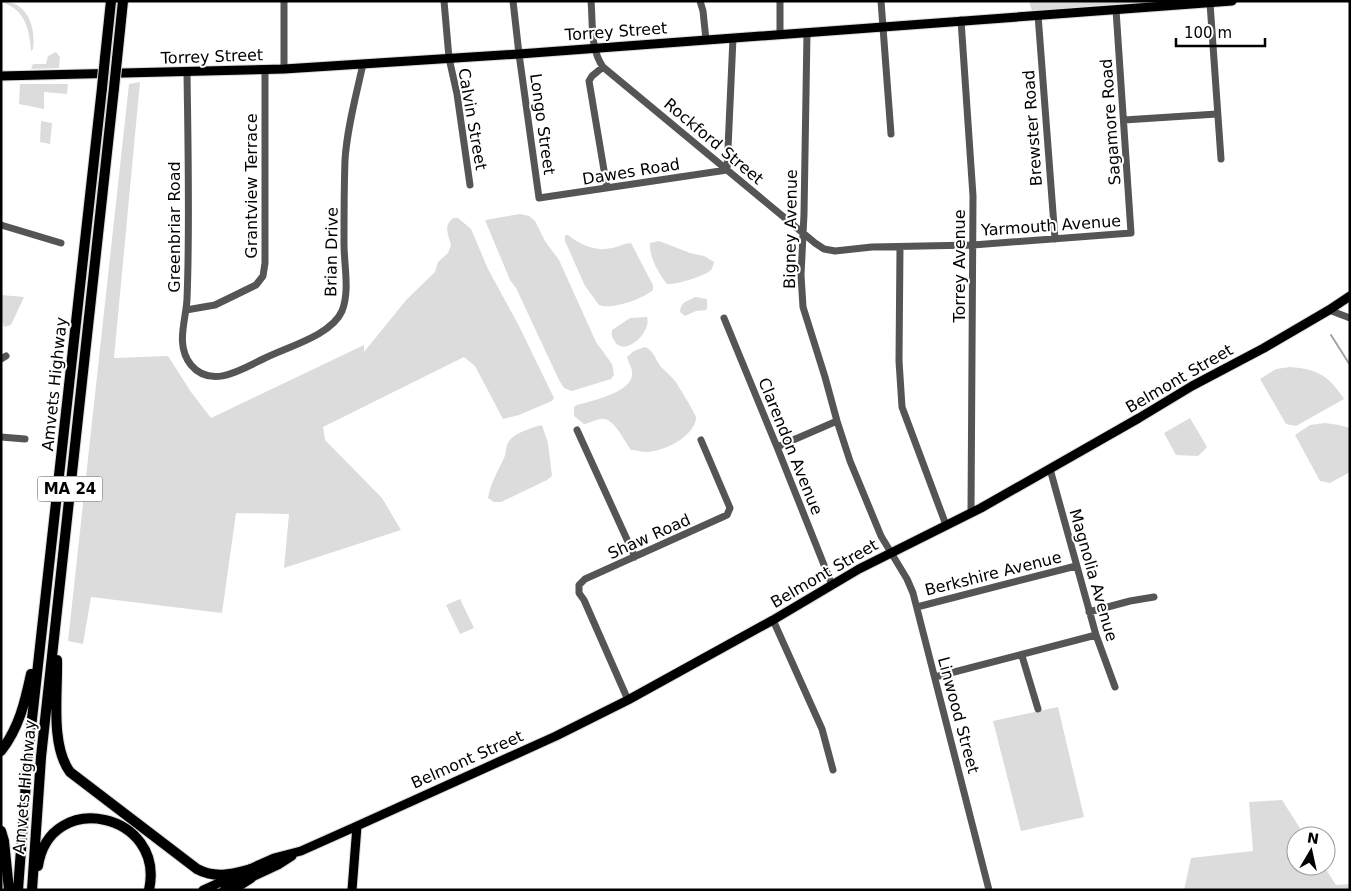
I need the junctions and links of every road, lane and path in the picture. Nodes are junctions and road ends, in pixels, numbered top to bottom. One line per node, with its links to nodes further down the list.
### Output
1 (111, 1): 67 (highway, Amvets Highway / MA 24, bridge)
2 (124, 1): 68 (highway, Amvets Highway / MA 24, bridge)
3 (284, 1): 25 (street)
4 (444, 1): 22 (street, Calvin Street)
5 (514, 1): 21 (street, Longo Street)
6 (591, 1): 20 (street)
7 (700, 1): 19 (street)
8 (780, 1): 17 (street)
9 (881, 1): 15 (street)
10 (1232, 1): 11 (main road, Torrey Street)
11 (1210, 3): 12 (main road, Torrey Street); 29 (street)
12 (1116, 10): 13 (main road, Torrey Street); 30 (street, Sagamore Road)
13 (1038, 15): 14 (main road, Torrey Street); 40 (street, Brewster Road)
14 (961, 20): 15 (main road, Torrey Street); 42 (street, Torrey Avenue)
15 (883, 26): 16 (main road, Torrey Street); 31 (street)
16 (807, 33): 17 (main road, Torrey Street); 38 (street, Bigney Avenue)
17 (780, 34): 18 (main road, Torrey Street)
18 (733, 38): 19 (main road, Torrey Street); 33 (street)
19 (706, 40): 20 (main road, Torrey Street)
20 (595, 47): 21 (main road, Torrey Street); 24 (street, Rockford Street)
21 (519, 54): 22 (main road, Torrey Street); 36 (street, Longo Street)
22 (449, 58): 23 (main road, Torrey Street); 34 (street, Calvin Street)
23 (363, 64): 25 (main road, Torrey Street); 49 (street, Brian Drive)
24 (604, 66): 33 (street, Rockford Street); 35 (street)
25 (284, 69): 26 (main road, Torrey Street)
26 (265, 70): 27 (main road, Torrey Street); 45 (street, Grantview Terrace)
27 (187, 72): 28 (main road, Torrey Street); 45 (street, Greenbriar Road)
28 (1, 76)
29 (1217, 114): 30 (street); 32 (street)
30 (1124, 120): 39 (street, Sagamore Road)
31 (891, 134)
32 (1221, 158)
33 (727, 170): 35 (street, Dawes Road); 38 (street, Rockford Street)
34 (470, 185)
35 (607, 188): 36 (street, Dawes Road)
36 (539, 198)
37 (1, 225): 41 (street)
38 (803, 232): 43 (street, Rockford Street); 50 (street, Bigney Avenue)
39 (1131, 233): 40 (street, Yarmouth Avenue)
40 (1054, 239): 42 (street, Yarmouth Avenue)
41 (61, 243)
42 (973, 245): 43 (street, Rockford Street); 57 (street, Torrey Avenue)
43 (900, 247): 58 (street)
44 (1350, 296): 46 (main road, Belmont Street)
45 (186, 310): 49 (street, Greenbriar Road)
46 (1329, 310): 48 (street); 56 (main road, Belmont Street)
47 (724, 318): 55 (street, Clarendon Avenue)
48 (1350, 318)
49 (201, 373)
50 (837, 422): 55 (street); 59 (street, Bigney Avenue)
51 (577, 430): 60 (street)
52 (1, 438): 53 (street)
53 (25, 439)
54 (701, 440): 60 (street, Shaw Road)
55 (777, 447): 62 (street, Clarendon Avenue)
56 (1050, 469): 57 (main road, Belmont Street); 61 (street, Magnolia Avenue)
57 (971, 513): 58 (main road, Belmont Street)
58 (946, 525): 59 (main road, Belmont Street)
59 (892, 552): 62 (main road, Belmont Street); 64 (street, Linwood Street)
60 (635, 557): 73 (street, Shaw Road)
61 (1076, 566): 64 (street, Berkshire Avenue); 65 (street, Magnolia Avenue)
62 (832, 585): 66 (main road, Belmont Street)
63 (1154, 597): 65 (street)
64 (917, 606): 71 (street, Linwood Street)
65 (1089, 612): 69 (street, Magnolia Avenue)
66 (773, 620): 73 (main road, Belmont Street); 76 (street)
67 (42, 622): 75 (highway); 81 (highway, Amvets Highway / MA 24)
68 (55, 622): 79 (highway); 82 (highway, Amvets Highway / MA 24)
69 (1096, 635): 70 (street); 72 (street, Magnolia Avenue)
70 (1022, 656): 71 (street); 74 (street)
71 (935, 677): 88 (street, Linwood Street)
72 (1115, 687)
73 (628, 700): 77 (main road, Belmont Street)
74 (1038, 709)
75 (1, 751)
76 (833, 770)
77 (357, 826): 79 (main road, Belmont Street); 87 (main road)
78 (1, 831): 80 (highway)
79 (251, 873): 84 (main road, Belmont Street); 85 (main road, Belmont Street); 86 (highway)
80 (9, 890)
81 (18, 890)
82 (33, 890): 83 (highway)
83 (149, 890)
84 (203, 890)
85 (224, 890)
86 (232, 890)
87 (352, 890)
88 (989, 890)

